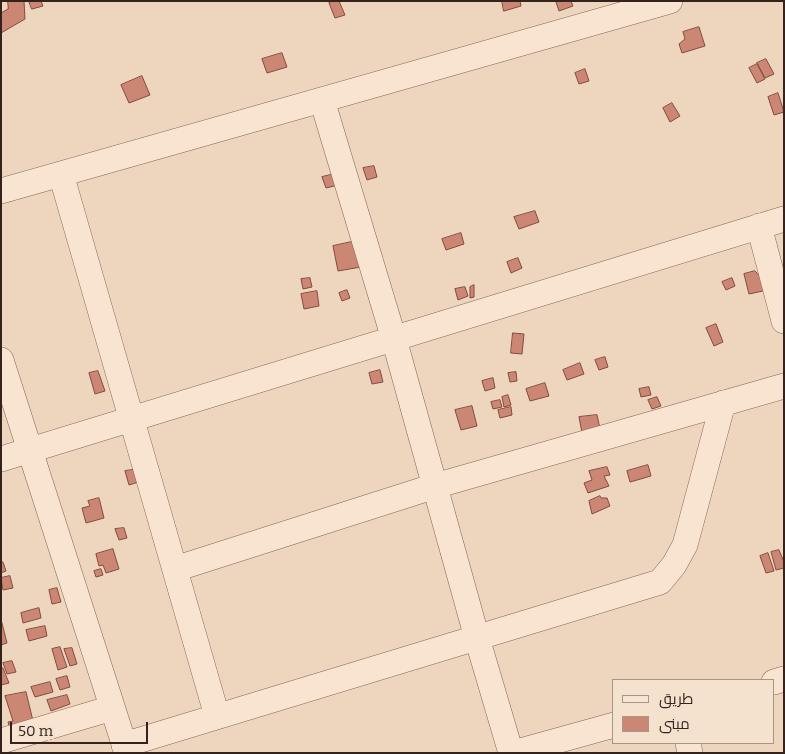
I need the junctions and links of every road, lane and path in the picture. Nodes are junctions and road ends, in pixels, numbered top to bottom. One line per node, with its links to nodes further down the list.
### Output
1 (670, 1): 2 (street)
2 (322, 100): 3 (street); 8 (street)
3 (61, 174): 4 (street); 12 (street)
4 (1, 191)
5 (784, 219): 6 (street)
6 (759, 226): 7 (street); 8 (street)
7 (784, 321)
8 (394, 339): 12 (street); 15 (street)
9 (1, 360): 13 (street)
10 (784, 386): 11 (street)
11 (724, 403): 15 (street); 17 (street)
12 (132, 419): 13 (street); 16 (street)
13 (30, 450): 14 (street); 18 (street)
14 (1, 459)
15 (435, 486): 16 (street); 17 (street)
16 (175, 569): 19 (street)
17 (477, 638): 19 (street); 23 (street)
18 (112, 708): 21 (street); 22 (street)
19 (218, 716): 22 (street)
20 (612, 726): 23 (street)
21 (1, 741)
22 (126, 749)
23 (512, 753)

